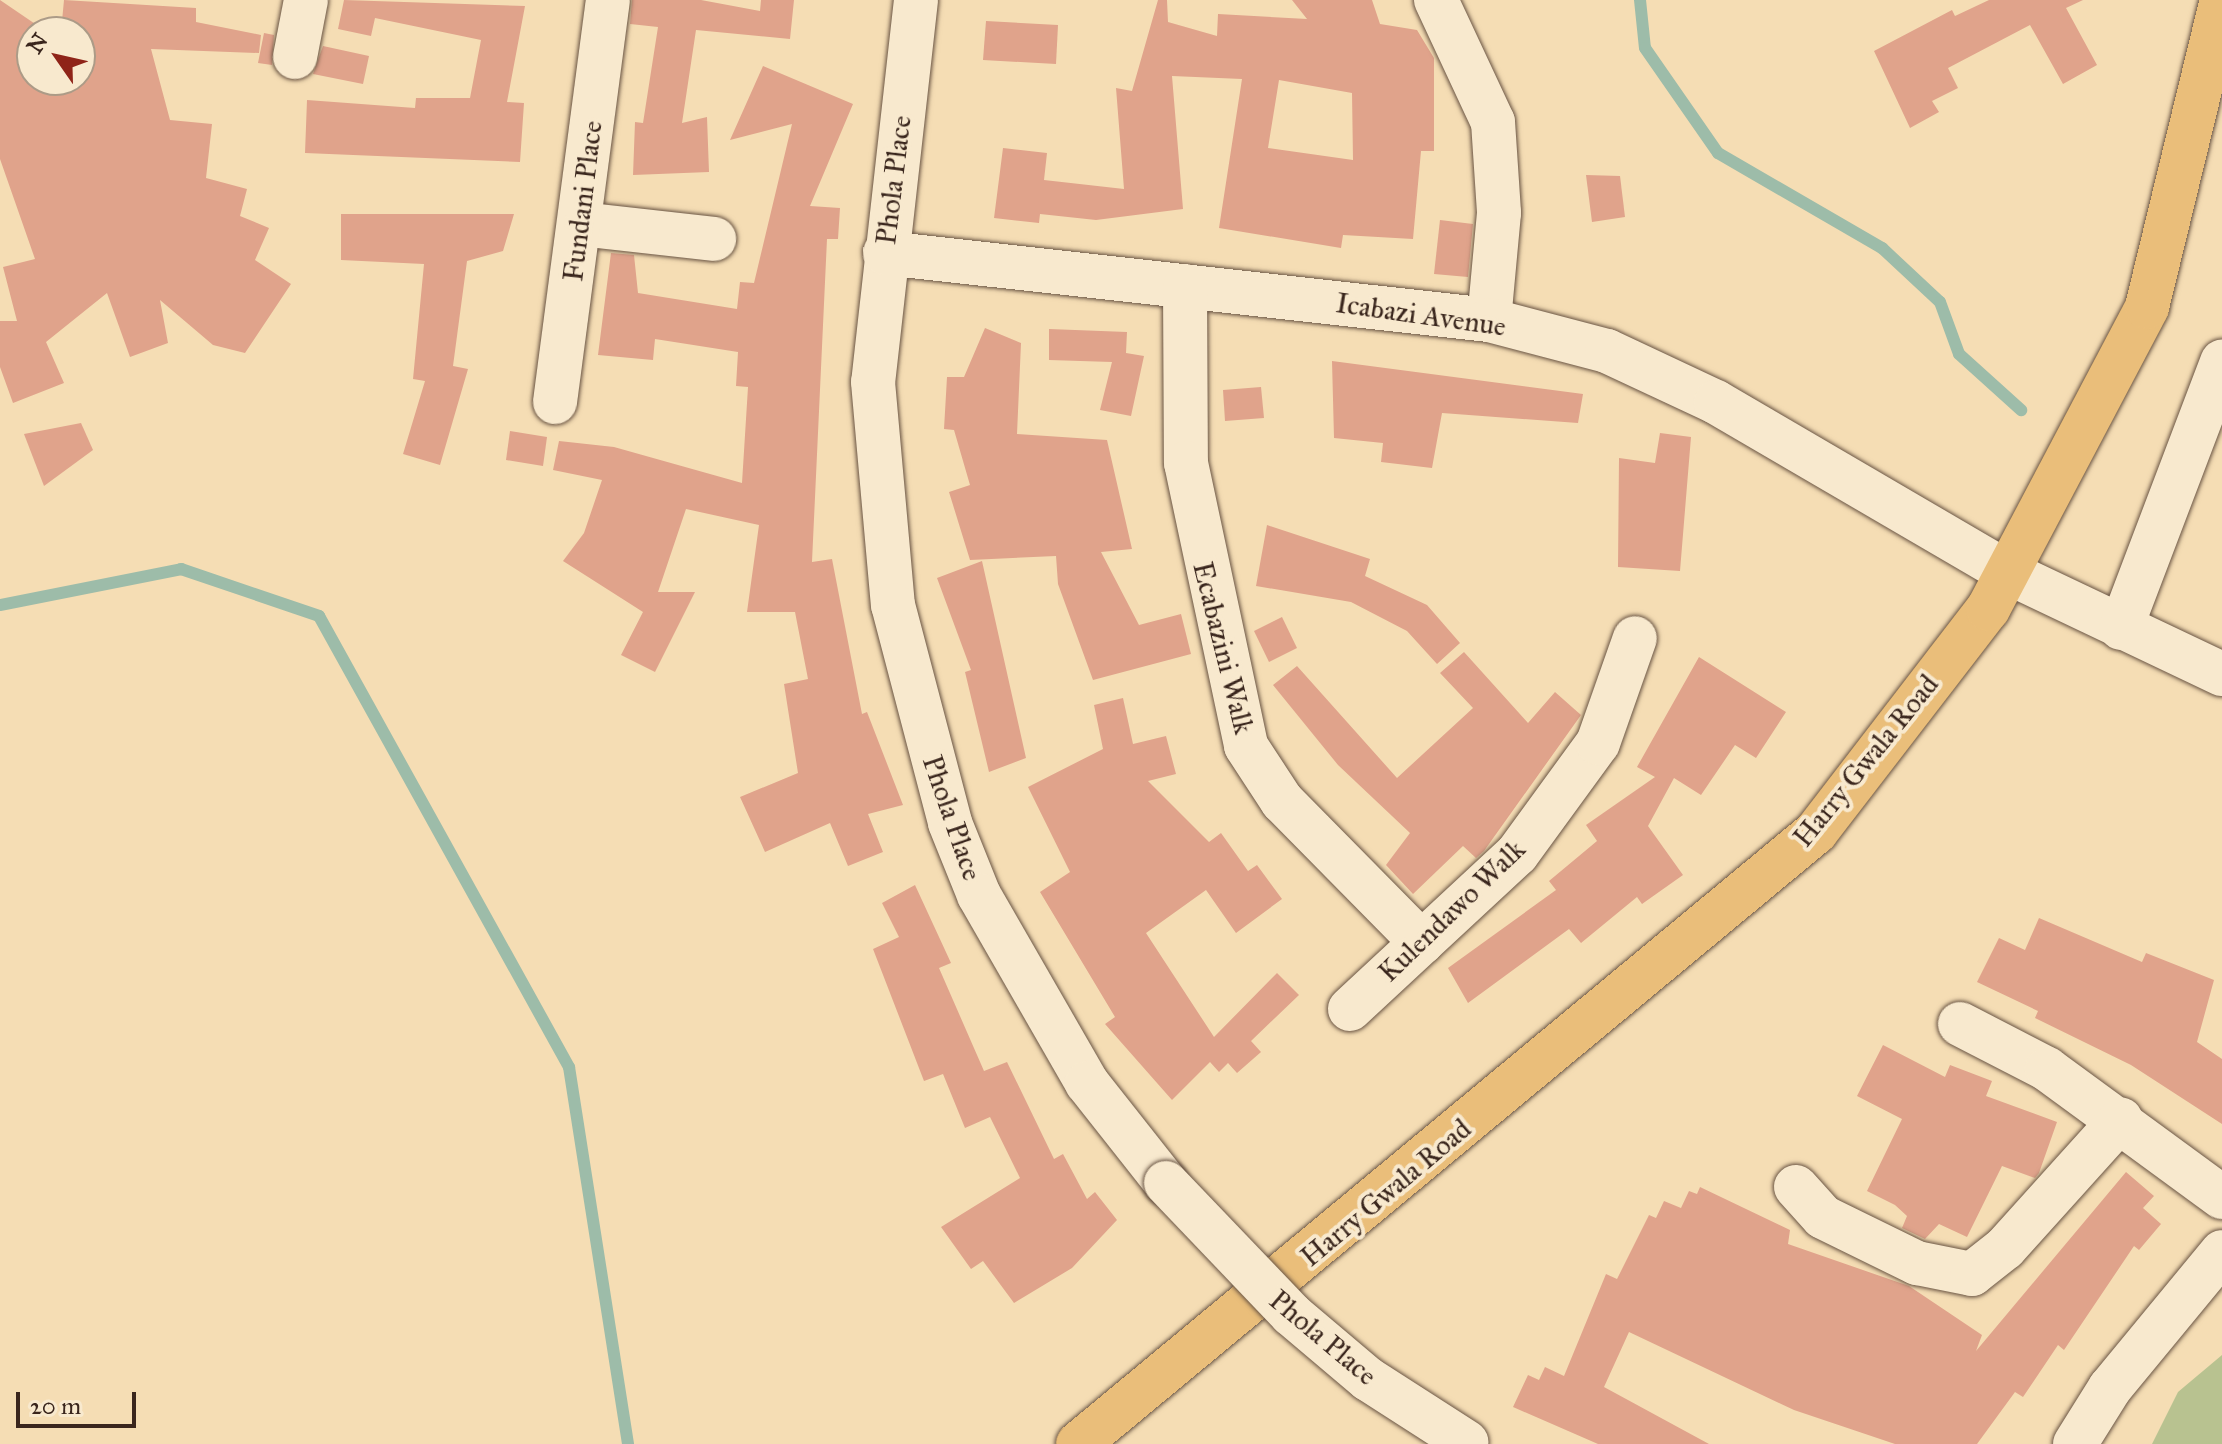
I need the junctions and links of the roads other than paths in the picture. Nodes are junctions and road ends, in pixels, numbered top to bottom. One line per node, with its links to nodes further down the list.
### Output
1 (306, 0): 6 (street)
2 (608, 0): 7 (street, Fundani Place)
3 (916, 0): 9 (street, Phola Place)
4 (1436, 0): 11 (street)
5 (2222, 0): 14 (main road, Harry Gwala Road)
6 (295, 57)
7 (581, 224): 8 (street); 13 (street, Fundani Place)
8 (714, 239)
9 (885, 253): 10 (street, Icabazi Avenue); 25 (street, Phola Place, bridge)
10 (1185, 286): 11 (street, Icabazi Avenue); 18 (street, Ecabazini Walk)
11 (1489, 320): 14 (street, Icabazi Avenue)
12 (2222, 362): 15 (street)
13 (555, 402)
14 (2007, 572): 15 (street, Icabazi Avenue); 26 (main road, Harry Gwala Road)
15 (2121, 628): 17 (street, Icabazi Avenue)
16 (1635, 638): 18 (street, Kulendawo Walk)
17 (2222, 674)
18 (1422, 943): 19 (street, Kulendawo Walk)
19 (1350, 1009)
20 (1960, 1024): 21 (street)
21 (2121, 1119): 22 (street); 23 (street)
22 (1796, 1187)
23 (2222, 1197)
24 (2222, 1252): 27 (street)
25 (1468, 1443)
26 (1078, 1444)
27 (2075, 1444)

